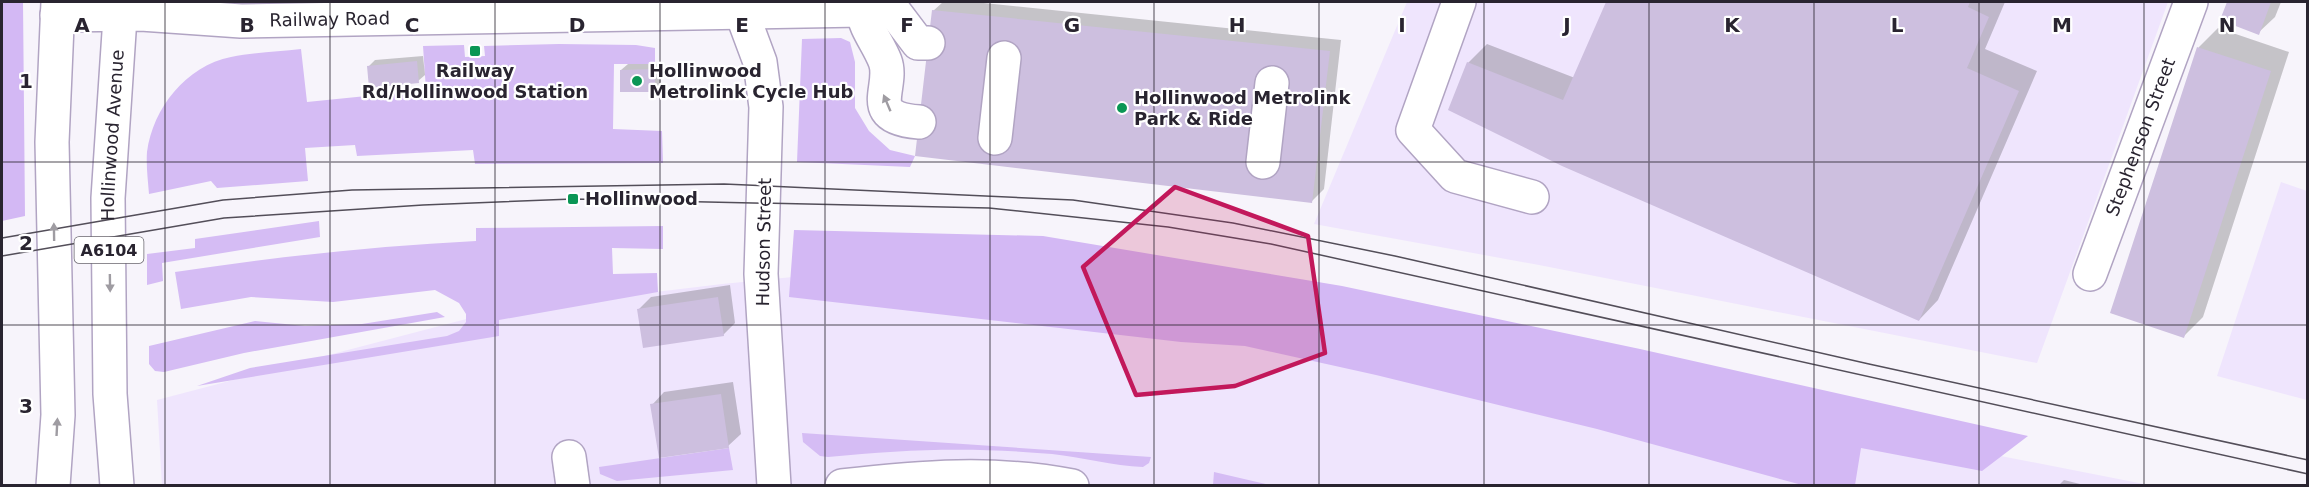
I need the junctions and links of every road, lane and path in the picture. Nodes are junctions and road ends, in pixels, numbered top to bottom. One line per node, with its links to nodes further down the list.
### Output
1 (1459, 2): 14 (main road)
2 (2191, 2): 15 (main road, Stephenson Street)
3 (879, 4): 4 (main road, Railway Road); 9 (main road); 9 (main road)
4 (742, 6): 7 (main road, Railway Road); 18 (main road, Hudson Street)
5 (58, 8): 6 (main road, Railway Road); 16 (main road, A6104, one-way to 5)
6 (121, 8): 7 (main road, Railway Road); 17 (main road, Hollinwood Avenue / A6104, one-way to 17)
7 (430, 10)
8 (995, 55): 12 (main road)
9 (886, 63): 11 (main road, one-way to 9)
10 (1269, 87): 13 (main road)
11 (919, 122)
12 (986, 132)
13 (1260, 163)
14 (1532, 197)
15 (2090, 274)
16 (53, 486)
17 (117, 486)
18 (774, 486)
19 (842, 486): 20 (main road)
20 (1072, 486)

